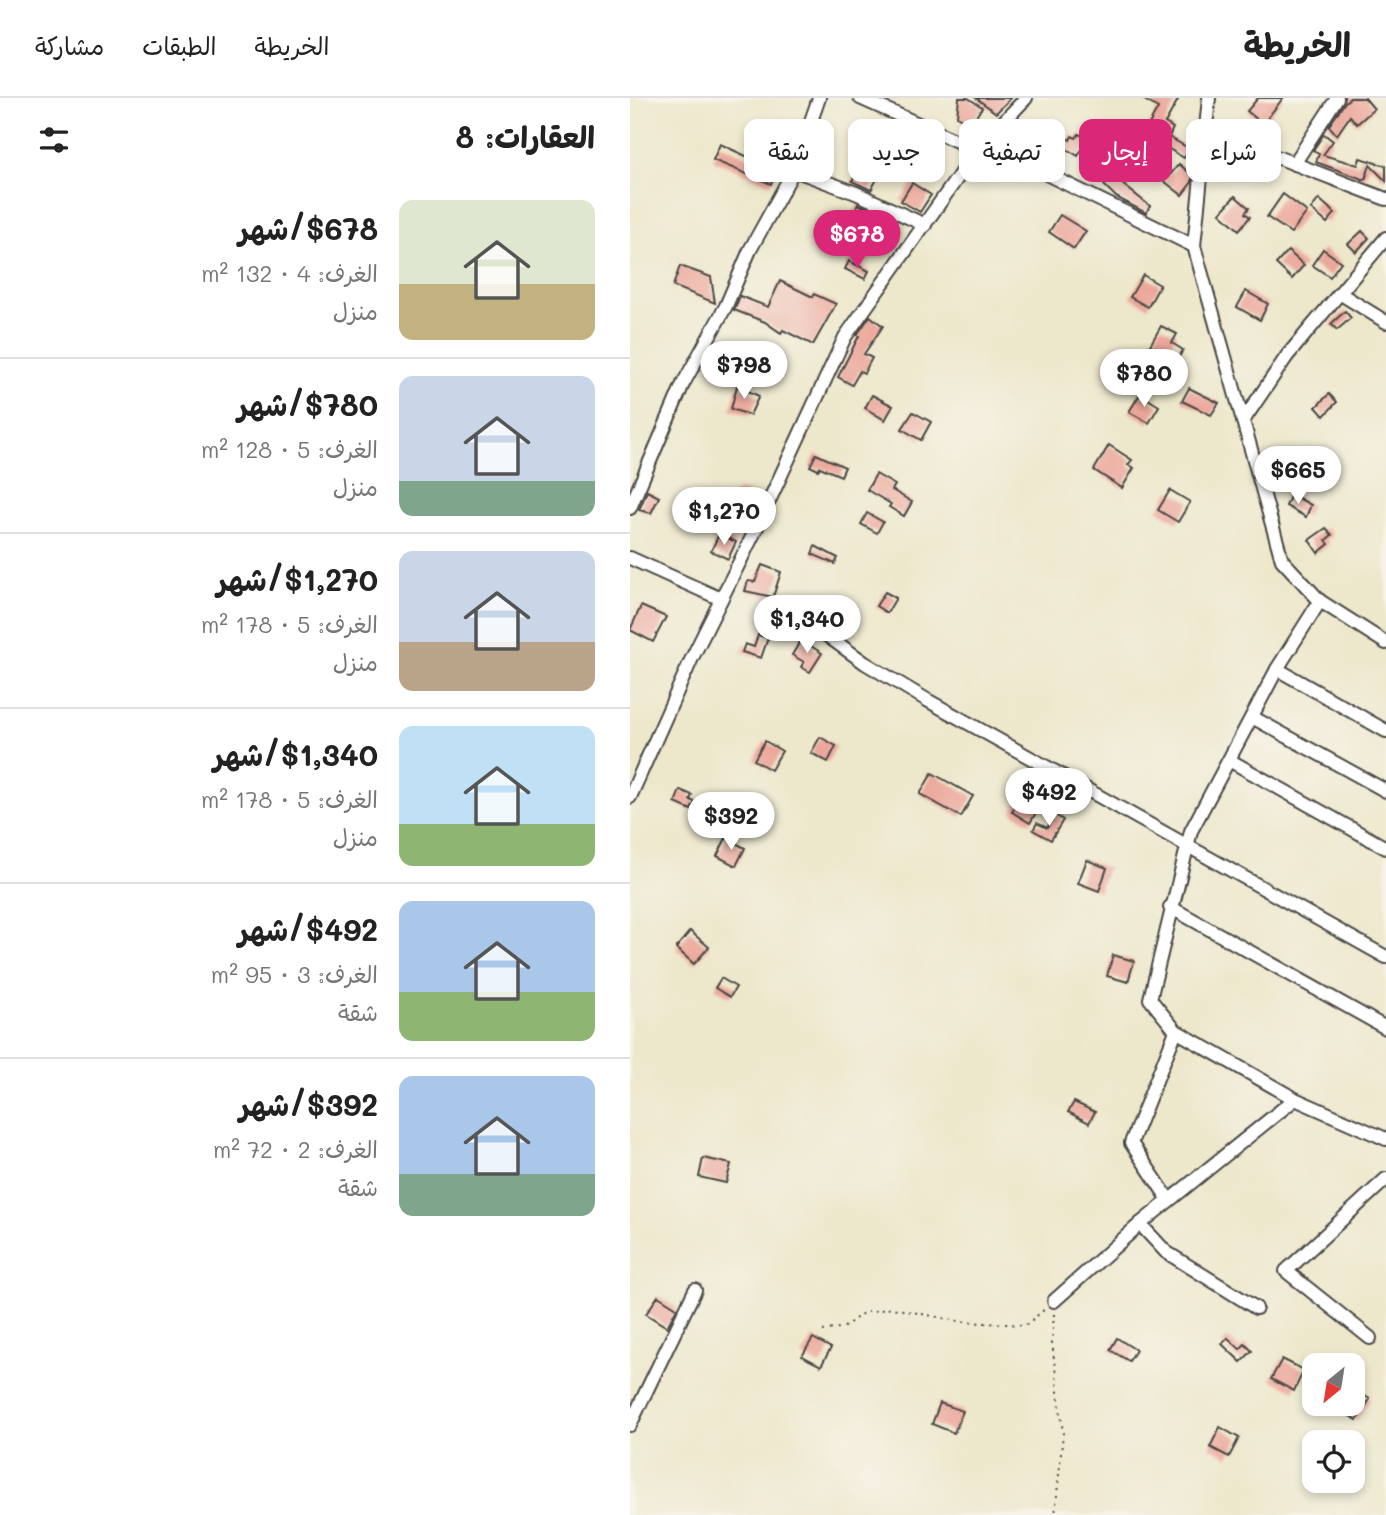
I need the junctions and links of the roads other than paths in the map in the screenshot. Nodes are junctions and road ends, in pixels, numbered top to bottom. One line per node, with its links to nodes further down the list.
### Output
1 (819, 98): 6 (street)
2 (859, 98): 9 (street)
3 (1026, 98): 7 (street)
4 (1209, 98): 8 (street)
5 (1337, 98): 11 (street)
6 (812, 119)
7 (1006, 119)
8 (1208, 119)
9 (959, 138)
10 (1281, 159): 11 (street)
11 (1294, 164): 17 (street)
12 (959, 176): 18 (street)
13 (787, 182): 24 (street)
14 (826, 182): 18 (street)
15 (1057, 182): 20 (street)
16 (1201, 182): 20 (street)
17 (1386, 199)
18 (925, 225): 26 (street)
19 (1386, 239): 21 (street)
20 (1194, 246): 23 (street)
21 (1341, 294): 22 (street); 23 (street)
22 (1386, 322)
23 (1243, 421): 27 (street)
24 (630, 508)
25 (630, 558): 26 (street)
26 (721, 599): 35 (street)
27 (1320, 601): 29 (street); 30 (street)
28 (815, 626): 36 (street)
29 (1386, 643)
30 (1277, 669): 31 (street); 32 (street)
31 (1252, 717): 33 (street); 34 (street)
32 (1386, 731)
33 (1229, 760): 36 (street); 37 (street)
34 (1386, 791)
35 (630, 797)
36 (1186, 847): 38 (street); 40 (street)
37 (1386, 848)
38 (1170, 907): 41 (street); 42 (street)
39 (1386, 939): 40 (street)
40 (1382, 954)
41 (1386, 1028)
42 (1176, 1031): 43 (street); 46 (street)
43 (1295, 1099): 44 (street); 46 (street)
44 (1386, 1139)
45 (1386, 1179): 51 (street)
46 (1169, 1200): 47 (street)
47 (1140, 1224): 49 (street); 50 (street)
48 (695, 1290): 52 (street)
49 (1054, 1301)
50 (1256, 1308)
51 (1370, 1338)
52 (630, 1425)

